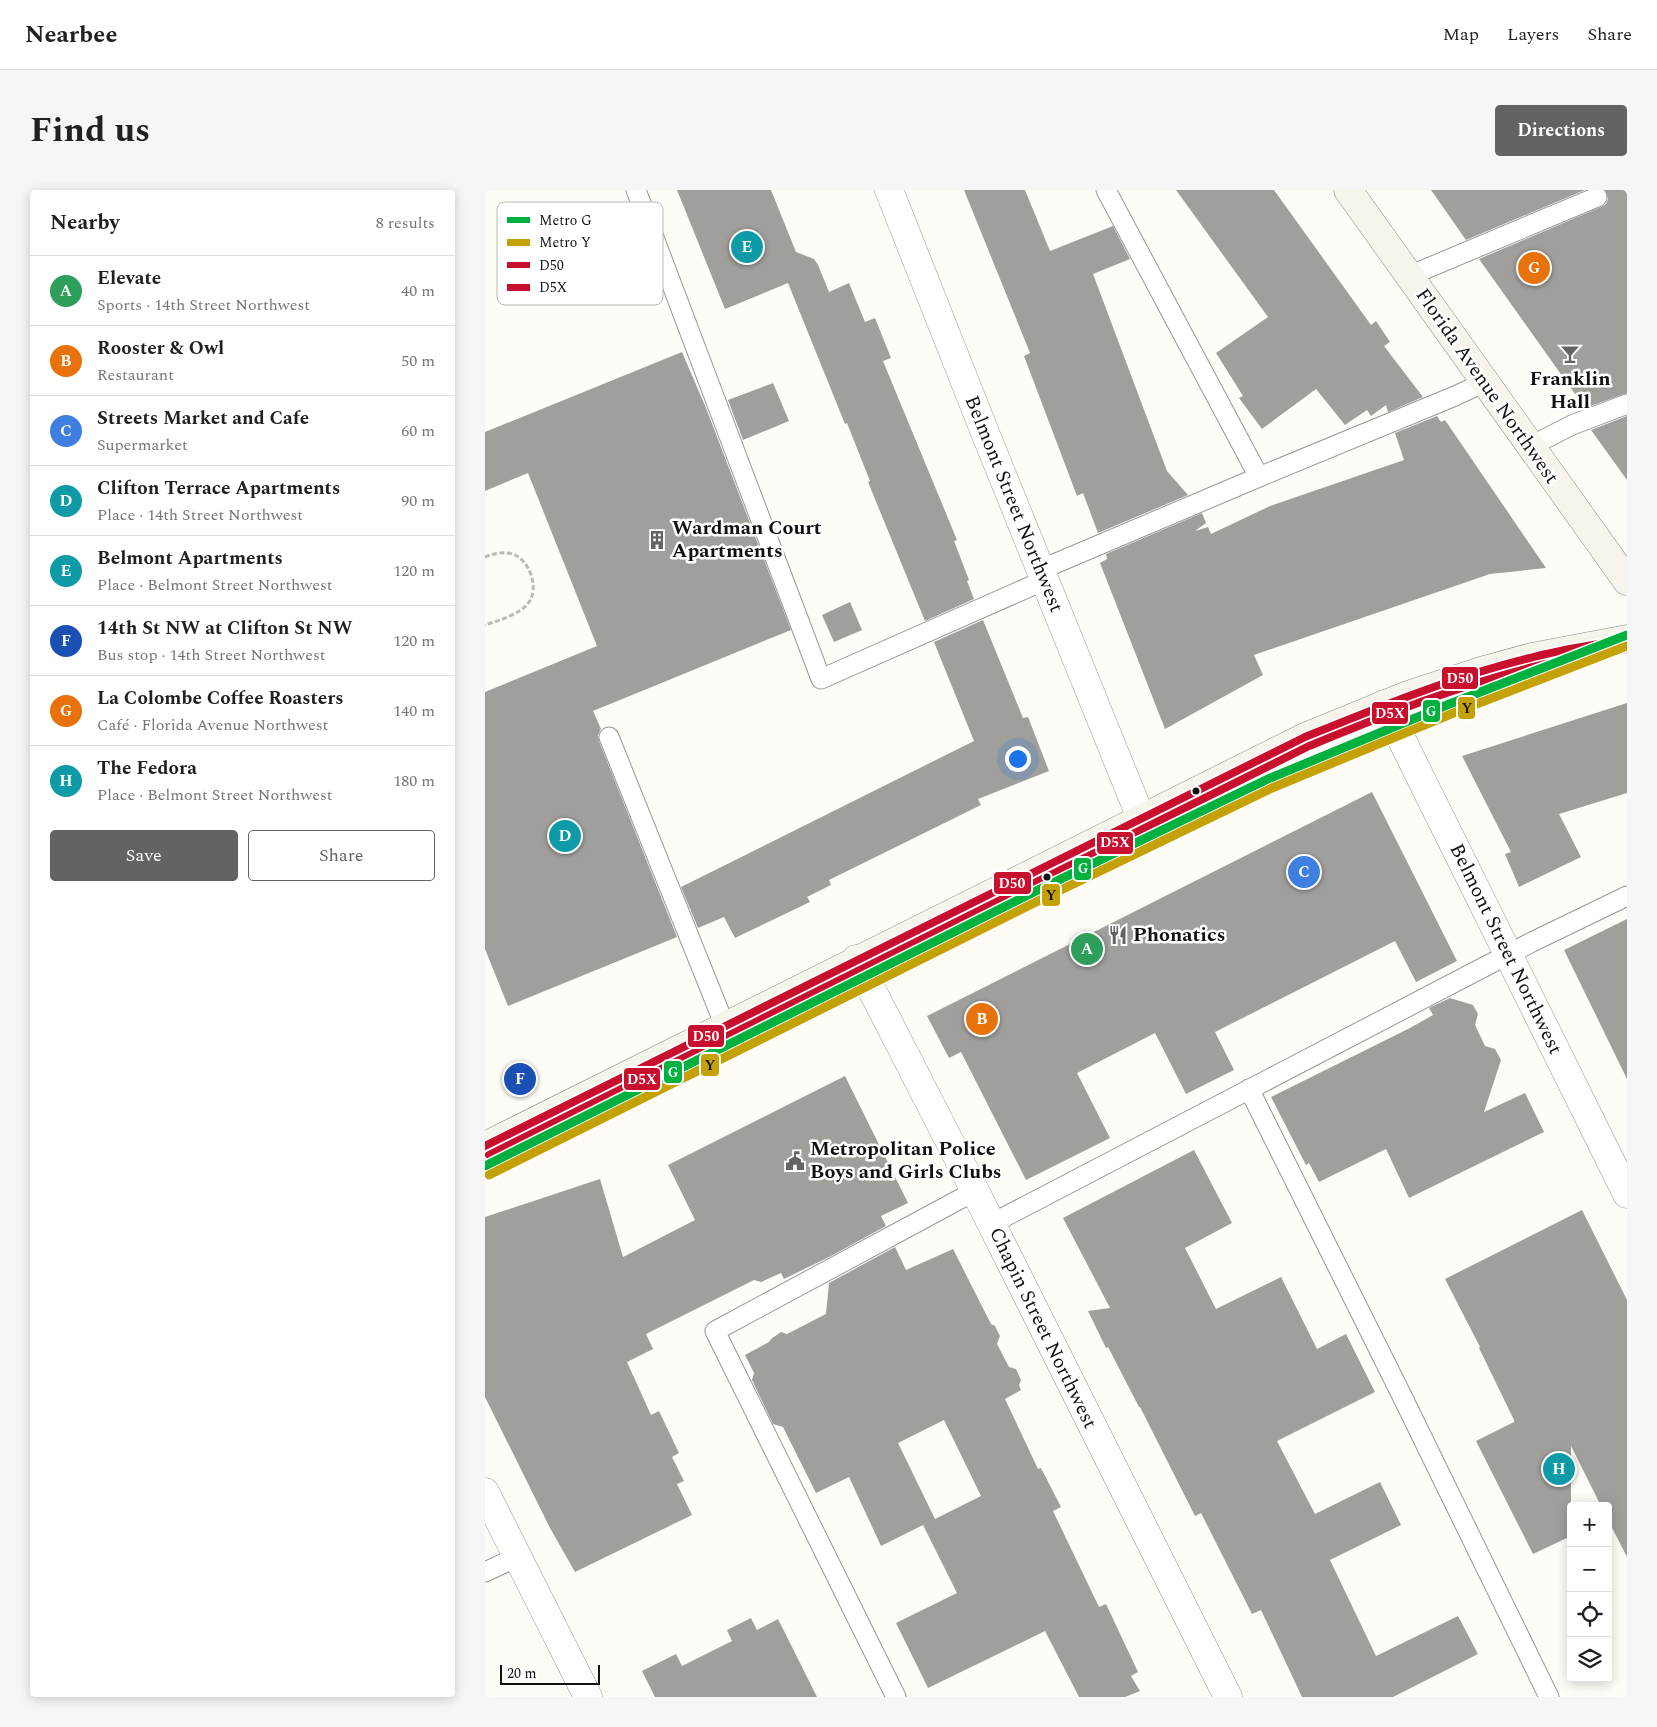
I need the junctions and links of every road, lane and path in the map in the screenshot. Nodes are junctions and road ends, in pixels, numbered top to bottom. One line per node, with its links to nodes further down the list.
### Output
1 (636, 190): 6 (lane)
2 (889, 190): 14 (street, Belmont Street Northwest)
3 (1107, 190): 12 (lane)
4 (1348, 190): 8 (main road, Florida Avenue Northwest)
5 (1597, 197): 8 (lane)
6 (641, 202)
7 (663, 262): 14 (lane)
8 (1409, 276): 9 (main road, Florida Avenue Northwest)
9 (1485, 382): 11 (main road, Florida Avenue Northwest); 12 (lane)
10 (1627, 404): 11 (lane)
11 (1531, 446): 15 (main road, Florida Avenue Northwest)
12 (1259, 477): 14 (lane)
13 (485, 557): 16 (path)
14 (1043, 575): 20 (street, Belmont Street Northwest)
15 (1627, 581)
16 (485, 625)
17 (1627, 639): 18 (main road)
18 (1385, 704): 20 (main road); 22 (street, Belmont Street Northwest)
19 (609, 737): 24 (lane)
20 (1141, 818): 23 (main road)
21 (1627, 896): 22 (lane)
22 (1509, 955): 25 (lane); 28 (street, Belmont Street Northwest)
23 (857, 960): 24 (main road); 27 (street, Chapin Street Northwest)
24 (725, 1026): 26 (main road)
25 (1249, 1089): 29 (lane); 36 (lane)
26 (485, 1146)
27 (975, 1191): 29 (street, Chapin Street Northwest); 34 (lane)
28 (1627, 1194)
29 (991, 1224): 35 (street, Chapin Street Northwest)
30 (485, 1492): 31 (street)
31 (517, 1557): 32 (lane); 33 (street)
32 (485, 1572)
33 (588, 1697)
34 (896, 1697)
35 (1228, 1697)
36 (1549, 1697)

